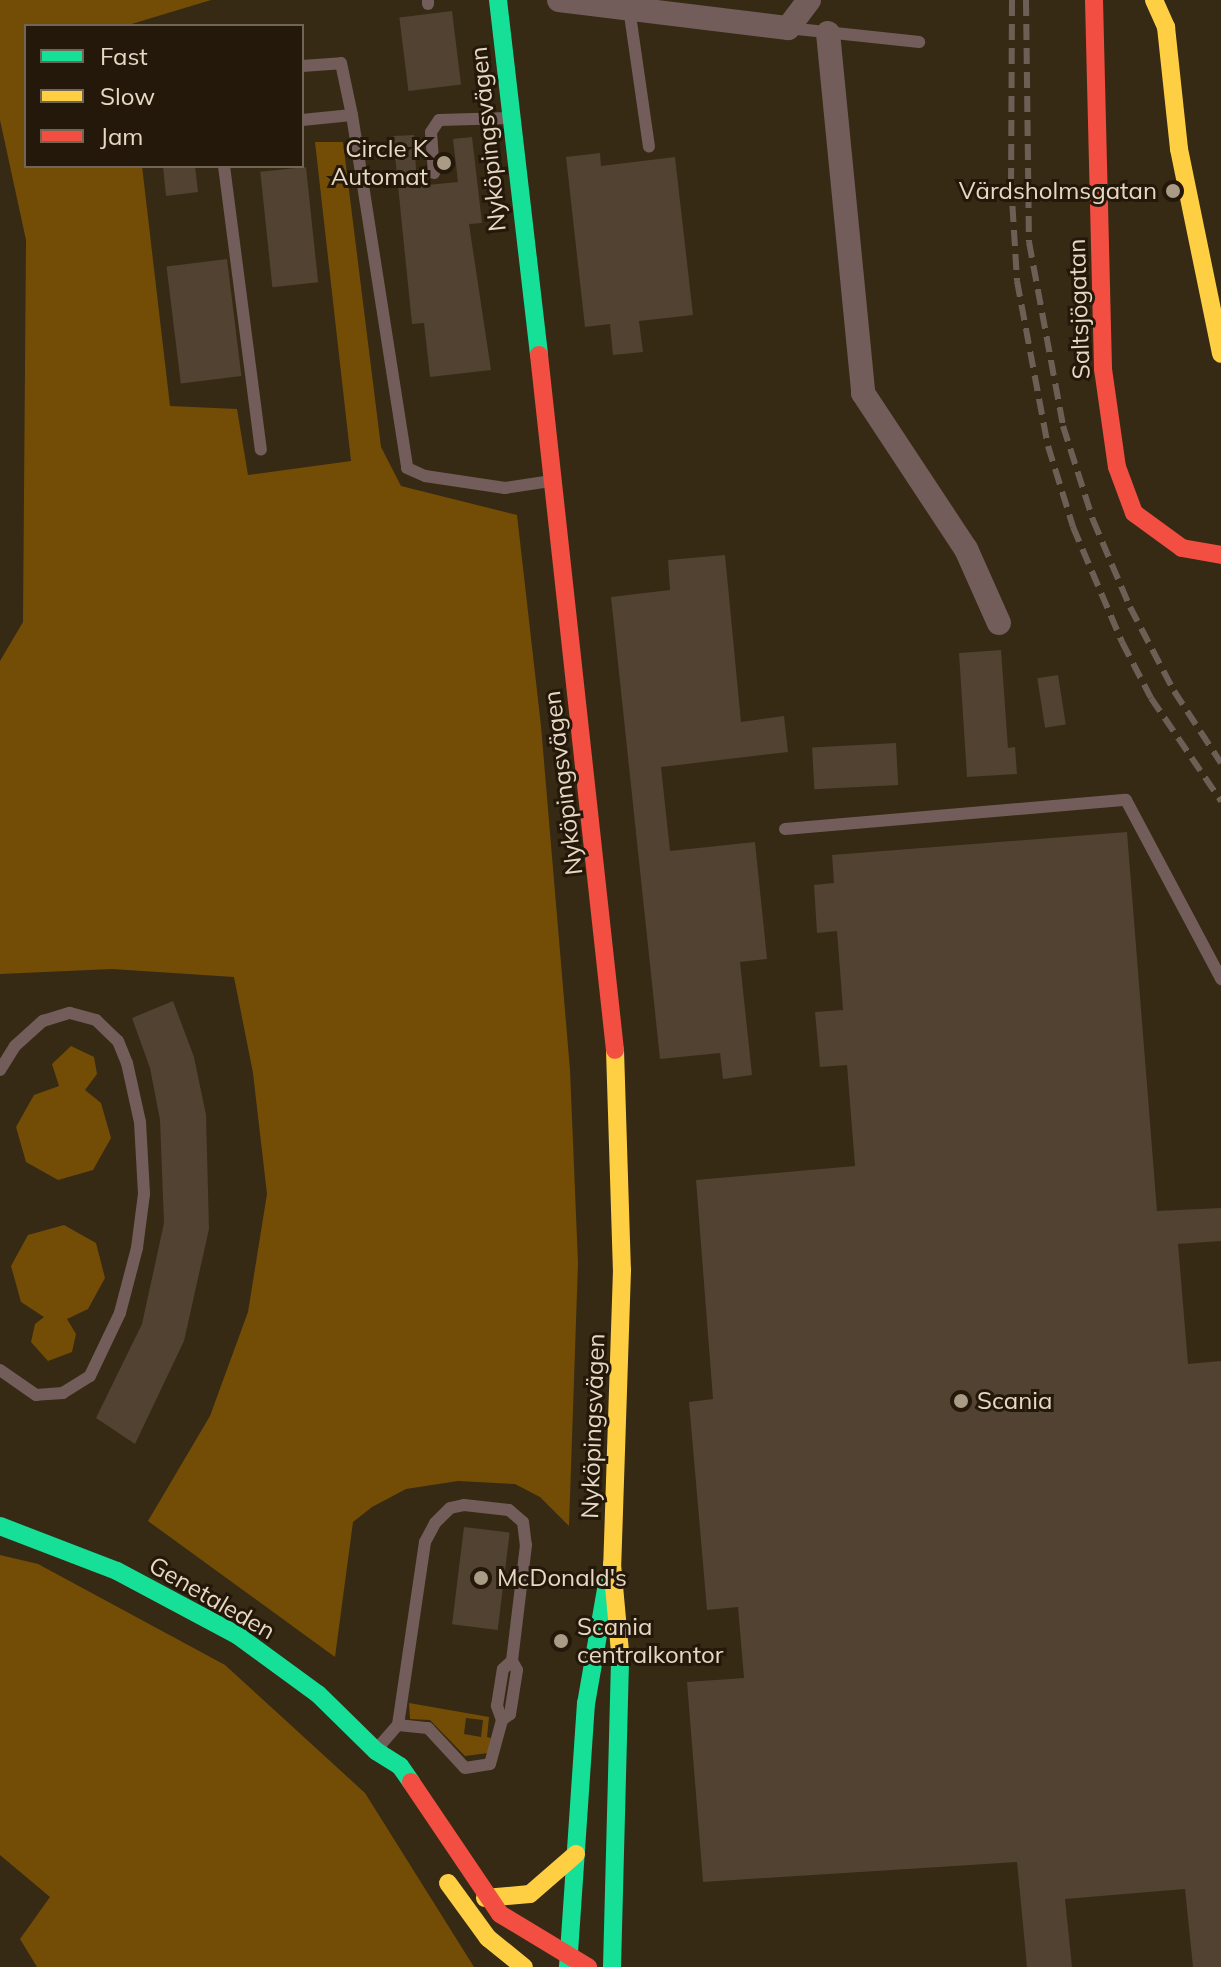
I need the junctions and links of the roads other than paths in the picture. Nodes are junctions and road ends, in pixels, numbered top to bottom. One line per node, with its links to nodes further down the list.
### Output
1 (498, 0): 12 (main road, Nyköpingsvägen)
2 (559, 0): 6 (street)
3 (809, 0): 7 (street)
4 (1094, 0): 20 (main road, Saltsjögatan)
5 (1159, 1): 17 (main road)
6 (629, 8): 7 (street); 14 (lane)
7 (788, 28): 8 (lane)
8 (828, 33): 9 (lane); 21 (street)
9 (919, 42)
10 (304, 66): 11 (lane)
11 (352, 115): 13 (lane); 19 (lane)
12 (509, 118): 16 (lane); 19 (main road, Nyköpingsvägen)
13 (304, 120)
14 (649, 147)
15 (224, 168): 18 (lane)
16 (434, 173)
17 (1221, 354)
18 (261, 450)
19 (551, 481): 27 (main road, Nyköpingsvägen)
20 (1221, 555)
21 (999, 623)
22 (785, 829): 23 (lane)
23 (1221, 979)
24 (0, 1070): 25 (lane)
25 (0, 1370)
26 (0, 1526): 29 (main road, Genetaleden)
27 (612, 1564): 31 (main road, Nyköpingsvägen); 37 (main road, Nyköpingsvägen)
28 (398, 1725): 28 (lane); 29 (lane)
29 (376, 1751): 30 (main road); 33 (main road, Genetaleden)
30 (381, 1776)
31 (576, 1854): 33 (main road); 34 (main road, Nyköpingsvägen)
32 (438, 1866): 35 (main road)
33 (485, 1898): 34 (main road, Genetaleden)
34 (569, 1962): 36 (main road, Genetaleden)
35 (524, 1967)
36 (588, 1967)
37 (612, 1967)

